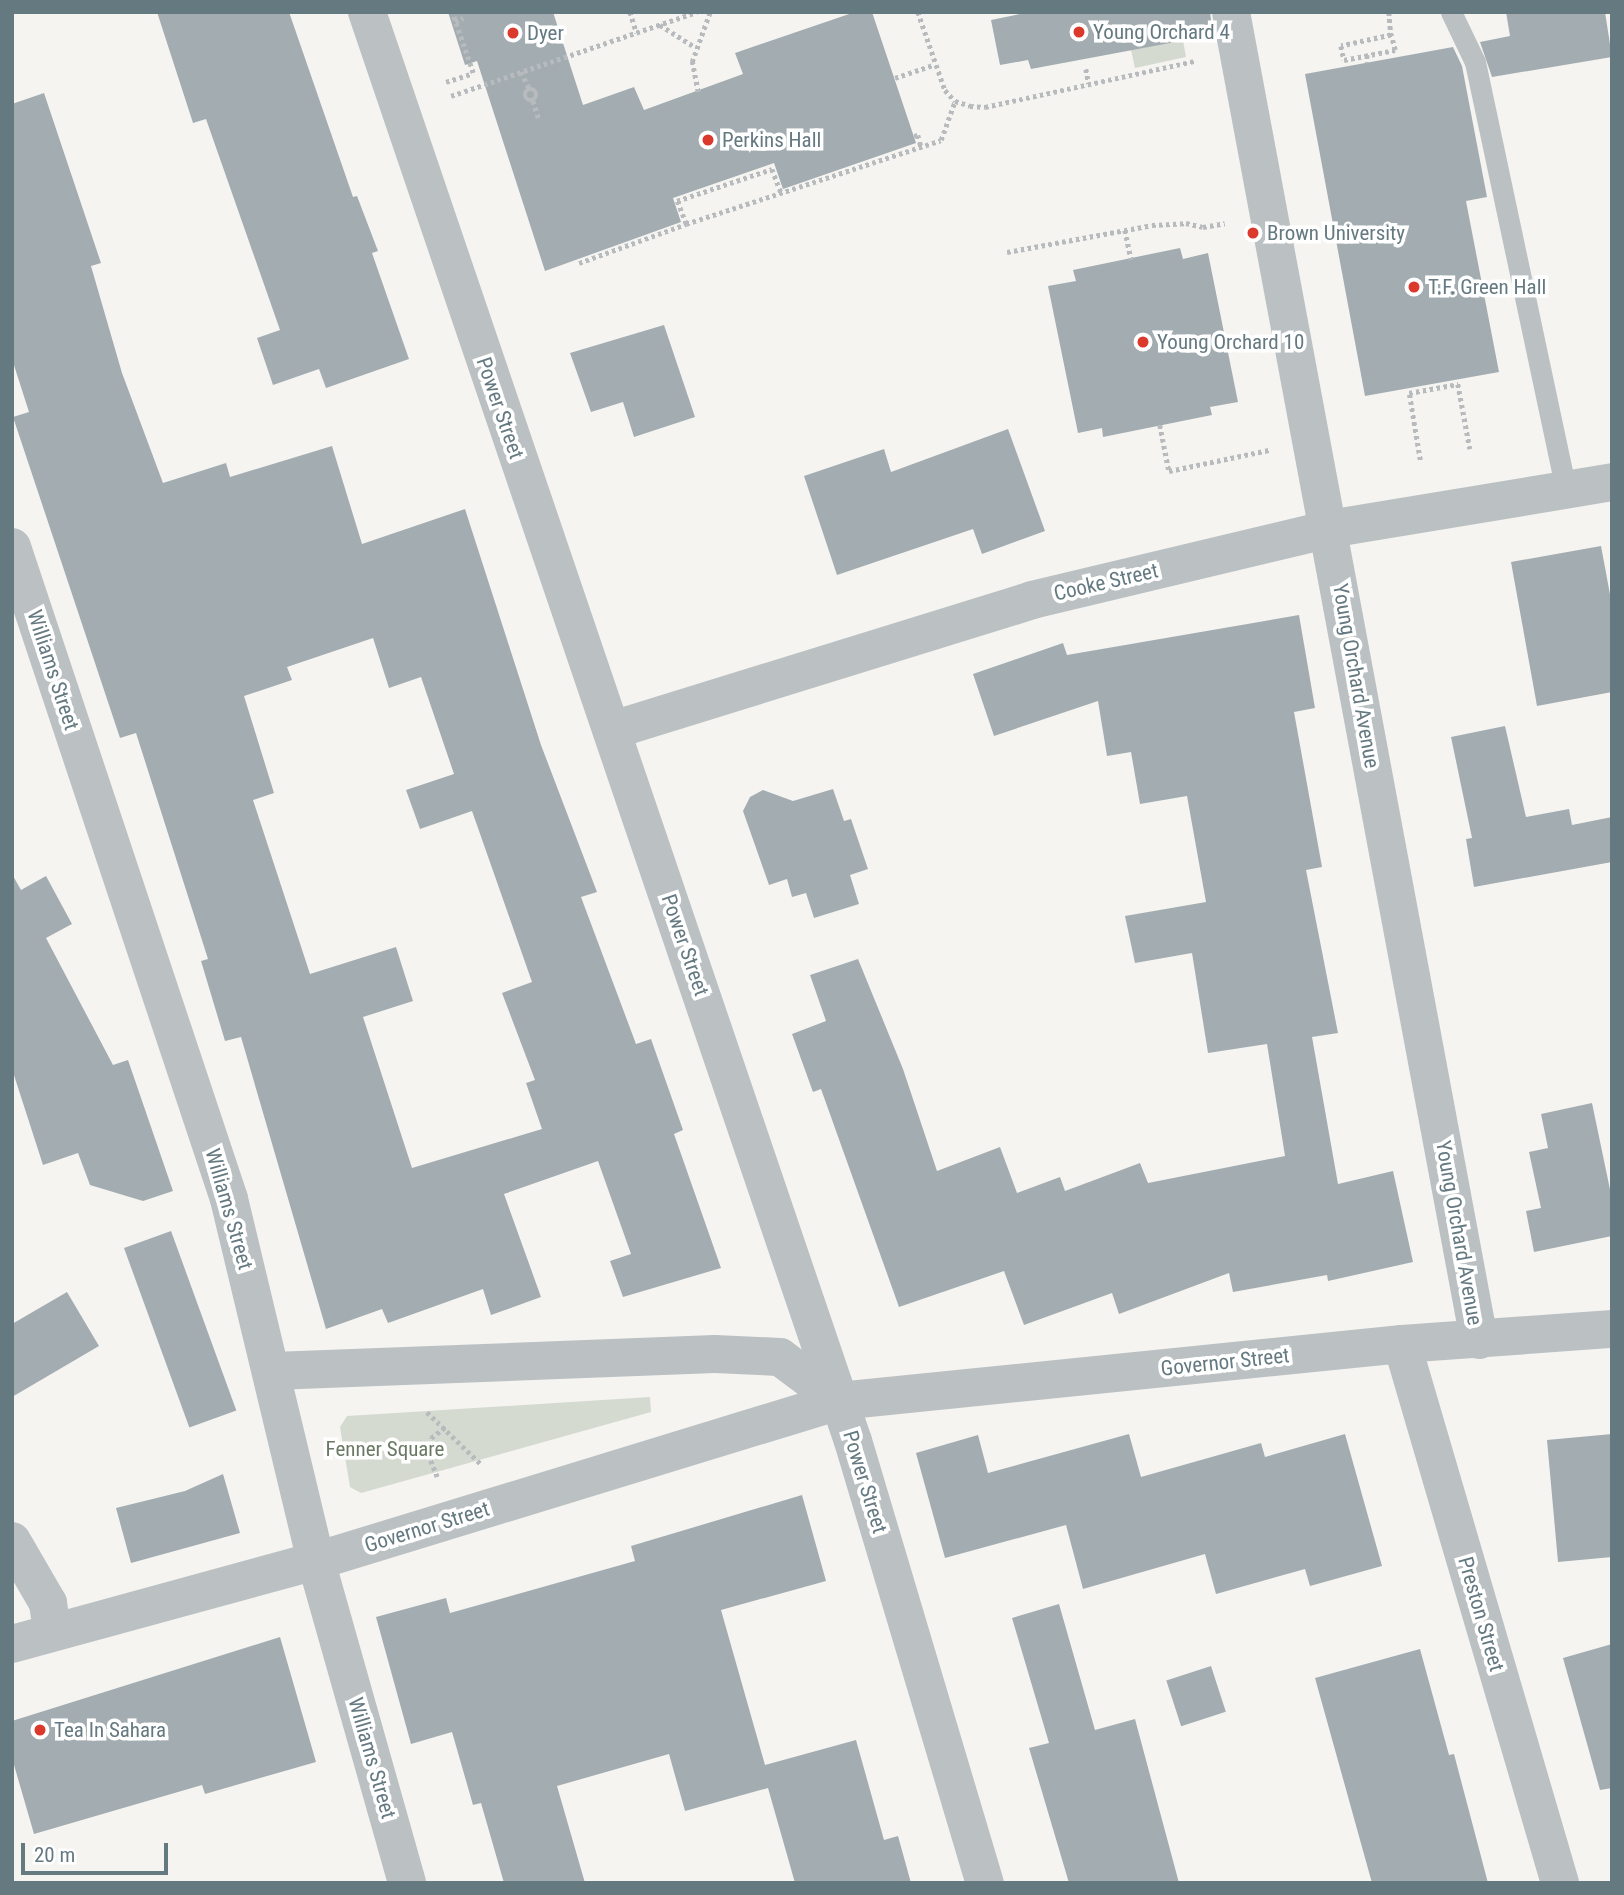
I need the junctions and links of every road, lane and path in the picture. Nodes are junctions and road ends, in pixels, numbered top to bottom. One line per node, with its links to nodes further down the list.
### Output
1 (367, 12): 46 (street, Power Street)
2 (452, 12): 11 (path)
3 (630, 12): 13 (path)
4 (697, 12): 12 (path)
5 (710, 12): 15 (path)
6 (918, 12): 19 (path)
7 (1231, 12): 44 (street, Young Orchard Avenue)
8 (1389, 12): 14 (path)
9 (1451, 12): 43 (lane)
10 (463, 18): 11 (path)
11 (455, 22): 23 (path)
12 (660, 25): 13 (path); 15 (path)
13 (638, 33): 21 (path)
14 (1391, 35): 16 (path); 16 (path)
15 (695, 47): 25 (path)
16 (1367, 55): 18 (path)
17 (1199, 60): 24 (path)
18 (1368, 63)
19 (933, 65): 22 (path); 27 (path)
20 (1086, 69): 24 (path)
21 (521, 72): 26 (path); 28 (path)
22 (895, 78)
23 (446, 82)
24 (1089, 85): 27 (path)
25 (698, 92)
26 (451, 96)
27 (955, 101): 30 (path)
28 (539, 120)
29 (914, 136): 30 (path)
30 (921, 146): 31 (path)
31 (781, 192): 33 (path); 33 (path)
32 (1229, 222): 34 (path)
33 (686, 224): 37 (path)
34 (1125, 230): 35 (path); 36 (path)
35 (1007, 252)
36 (1131, 259)
37 (579, 262)
38 (1160, 425): 40 (path)
39 (1470, 449): 41 (path)
40 (1270, 450)
41 (1420, 460)
42 (1612, 482): 43 (street, Cooke Street)
43 (1566, 489): 44 (street, Cooke Street)
44 (1329, 529): 46 (street, Cooke Street); 48 (street, Young Orchard Avenue)
45 (12, 547): 50 (street, Williams Street)
46 (613, 730): 51 (street, Power Street)
47 (1612, 1329): 48 (street, Governor Street)
48 (1479, 1340): 49 (street, Governor Street)
49 (1402, 1345): 51 (street, Governor Street); 62 (street, Preston Street)
50 (274, 1371): 51 (street); 57 (street, Williams Street)
51 (839, 1401): 57 (street, Governor Street); 61 (street, Power Street)
52 (419, 1405): 53 (path)
53 (445, 1427): 54 (path); 55 (path)
54 (484, 1466)
55 (438, 1479)
56 (12, 1541): 58 (street)
57 (316, 1561): 58 (street, Governor Street); 60 (street, Williams Street)
58 (52, 1632): 59 (street, Governor Street)
59 (12, 1644)
60 (407, 1883)
61 (985, 1883)
62 (1560, 1883)

